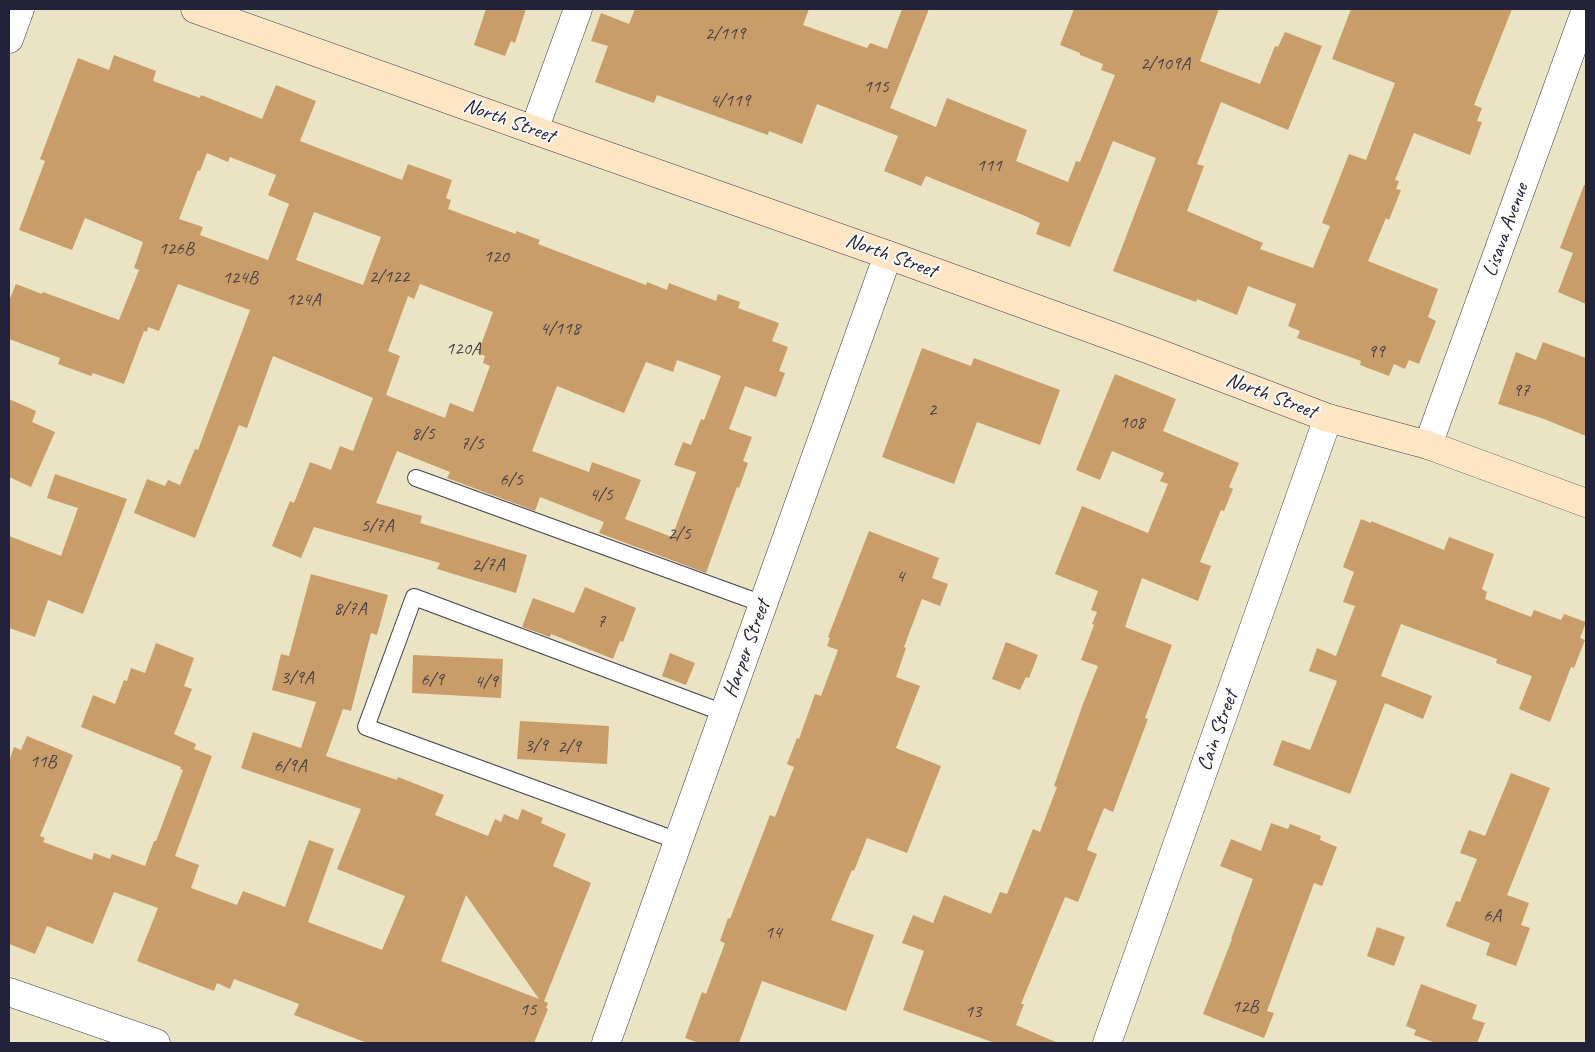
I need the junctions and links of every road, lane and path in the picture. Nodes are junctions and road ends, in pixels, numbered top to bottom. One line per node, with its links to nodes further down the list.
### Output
1 (20, 9): 5 (street)
2 (195, 9): 6 (street, North Street)
3 (578, 9): 6 (street)
4 (1584, 15): 9 (street, Lisava Avenue)
5 (9, 39)
6 (534, 130): 7 (street, North Street)
7 (888, 255): 8 (street, North Street); 12 (street, Harper Street)
8 (1328, 418): 9 (street, North Street); 18 (street, Cain Street)
9 (1428, 445): 11 (street, North Street)
10 (416, 478): 12 (lane)
11 (1586, 503)
12 (764, 604): 13 (street, Harper Street)
13 (724, 713): 14 (street, Harper Street); 14 (lane)
14 (678, 841): 17 (street, Harper Street)
15 (9, 992): 16 (street)
16 (156, 1043)
17 (606, 1043)
18 (1107, 1043)

